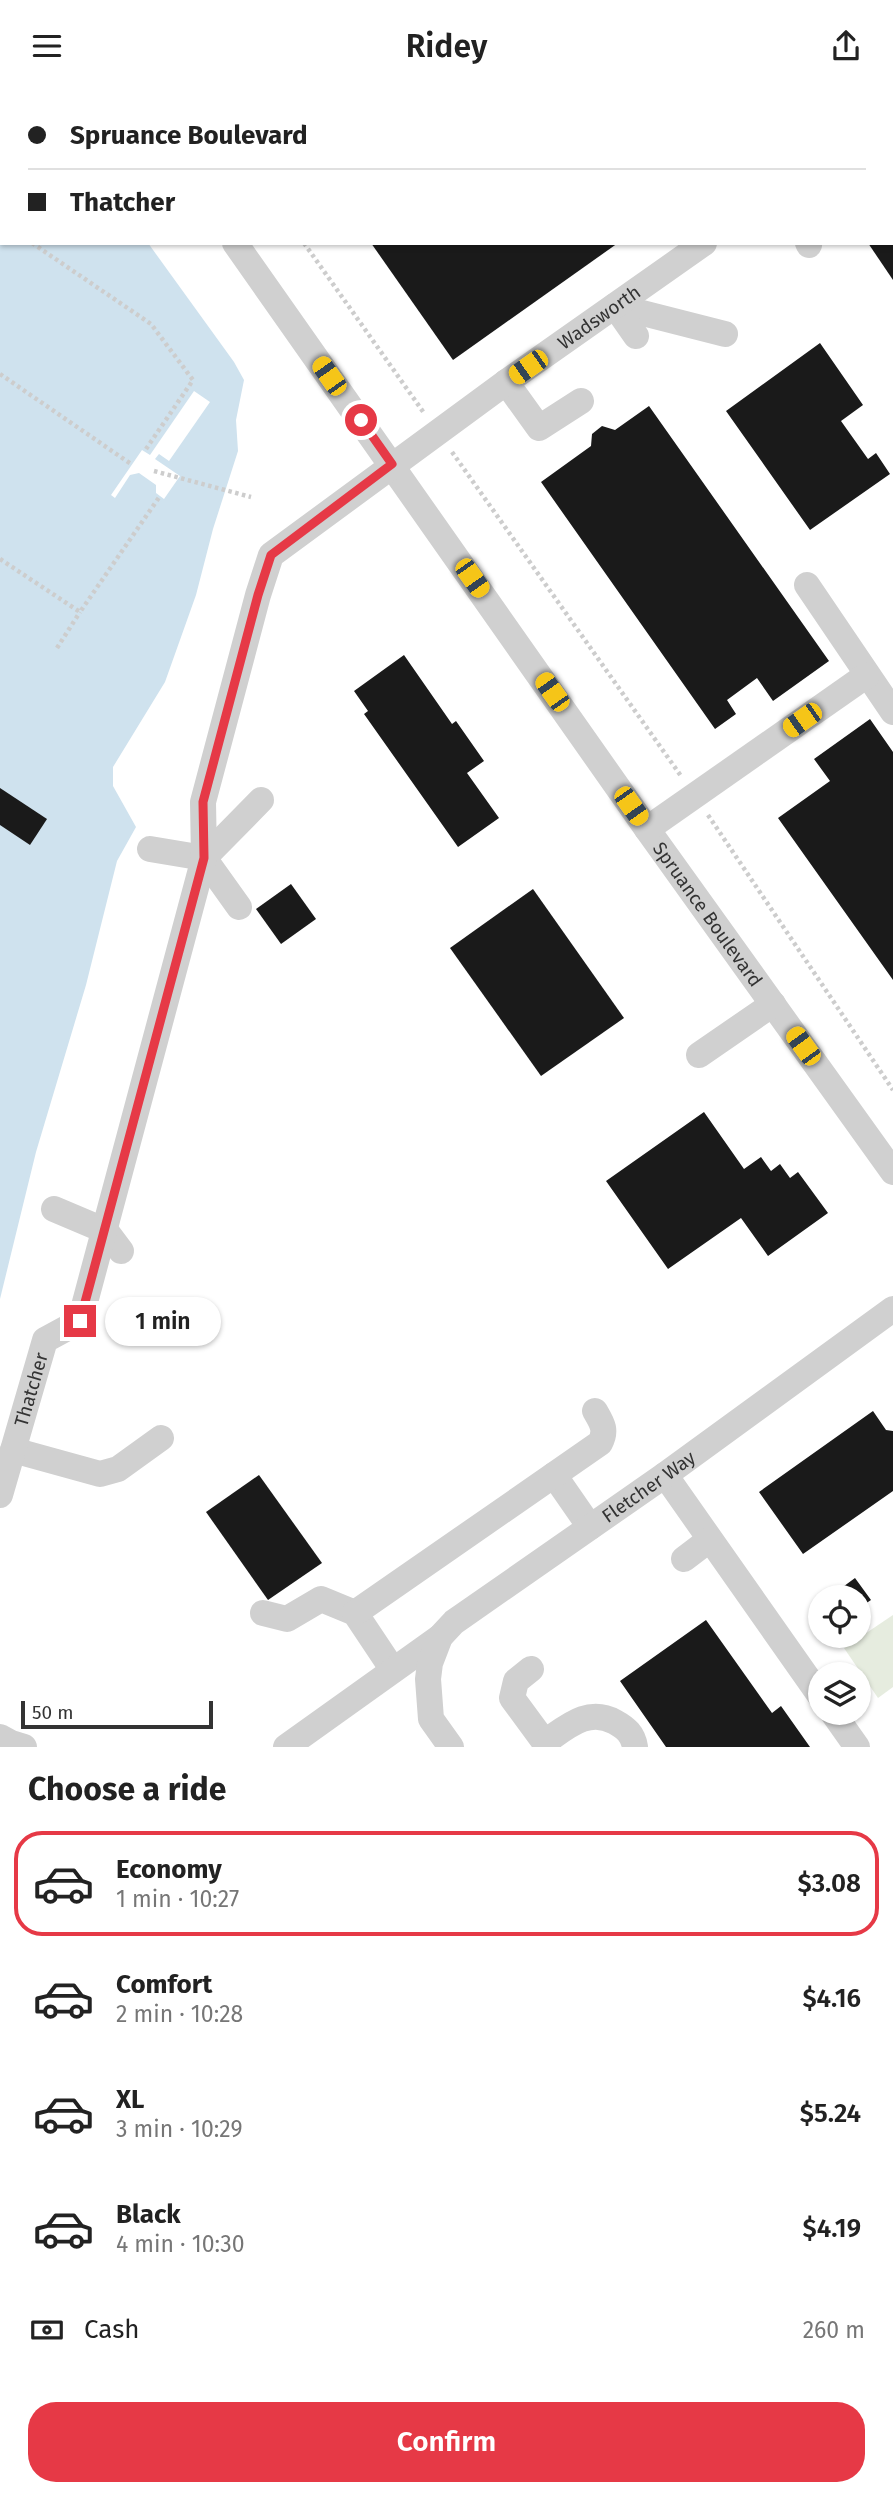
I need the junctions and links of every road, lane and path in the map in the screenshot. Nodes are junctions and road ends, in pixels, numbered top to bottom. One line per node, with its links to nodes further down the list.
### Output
1 (35, 245): 12 (path)
2 (236, 245): 14 (street, Spruance Boulevard)
3 (305, 245): 11 (path)
4 (701, 245): 5 (street, Wadsworth)
5 (615, 306): 6 (street); 7 (street); 9 (street, Wadsworth)
6 (725, 334)
7 (636, 336)
8 (0, 374): 13 (path)
9 (506, 382): 10 (street); 11 (street, Wadsworth)
10 (581, 401)
11 (438, 432): 14 (street, Wadsworth); 24 (path)
12 (144, 452)
13 (131, 464)
14 (392, 464): 26 (street, Spruance Boulevard); 28 (street, Thatcher)
15 (154, 471): 17 (path)
16 (160, 496): 20 (path)
17 (251, 497)
18 (0, 559): 20 (path)
19 (807, 585): 22 (street)
20 (80, 612): 21 (path)
21 (57, 647)
22 (867, 675): 23 (street); 24 (street)
23 (893, 712)
24 (695, 795): 26 (street); 32 (path)
25 (261, 800): 28 (street)
26 (647, 829): 30 (street, Spruance Boulevard)
27 (150, 849): 28 (street)
28 (204, 858): 29 (street); 35 (street, Thatcher)
29 (239, 907)
30 (773, 1004): 31 (street); 33 (street, Spruance Boulevard)
31 (699, 1055)
32 (893, 1090)
33 (893, 1171)
34 (54, 1209): 35 (street)
35 (113, 1241): 39 (street, Thatcher)
36 (893, 1309): 41 (street, Fletcher Way)
37 (595, 1411): 40 (street)
38 (161, 1438): 39 (street)
39 (13, 1450): 42 (street, Thatcher)
40 (554, 1475): 43 (street); 47 (street)
41 (665, 1475): 43 (street, Fletcher Way); 44 (street)
42 (0, 1495)
43 (590, 1527): 48 (street, Fletcher Way)
44 (709, 1540): 45 (street); 51 (street)
45 (684, 1559)
46 (264, 1613): 47 (street)
47 (355, 1613): 50 (street)
48 (440, 1637): 50 (street); 57 (street, Fletcher Way)
49 (531, 1669): 54 (street)
50 (393, 1671): 55 (street)
51 (808, 1679)
52 (841, 1725): 59 (street)
53 (0, 1737): 56 (street)
54 (546, 1745): 58 (street)
55 (290, 1746)
56 (24, 1747)
57 (451, 1747)
58 (635, 1747)
59 (857, 1747)

